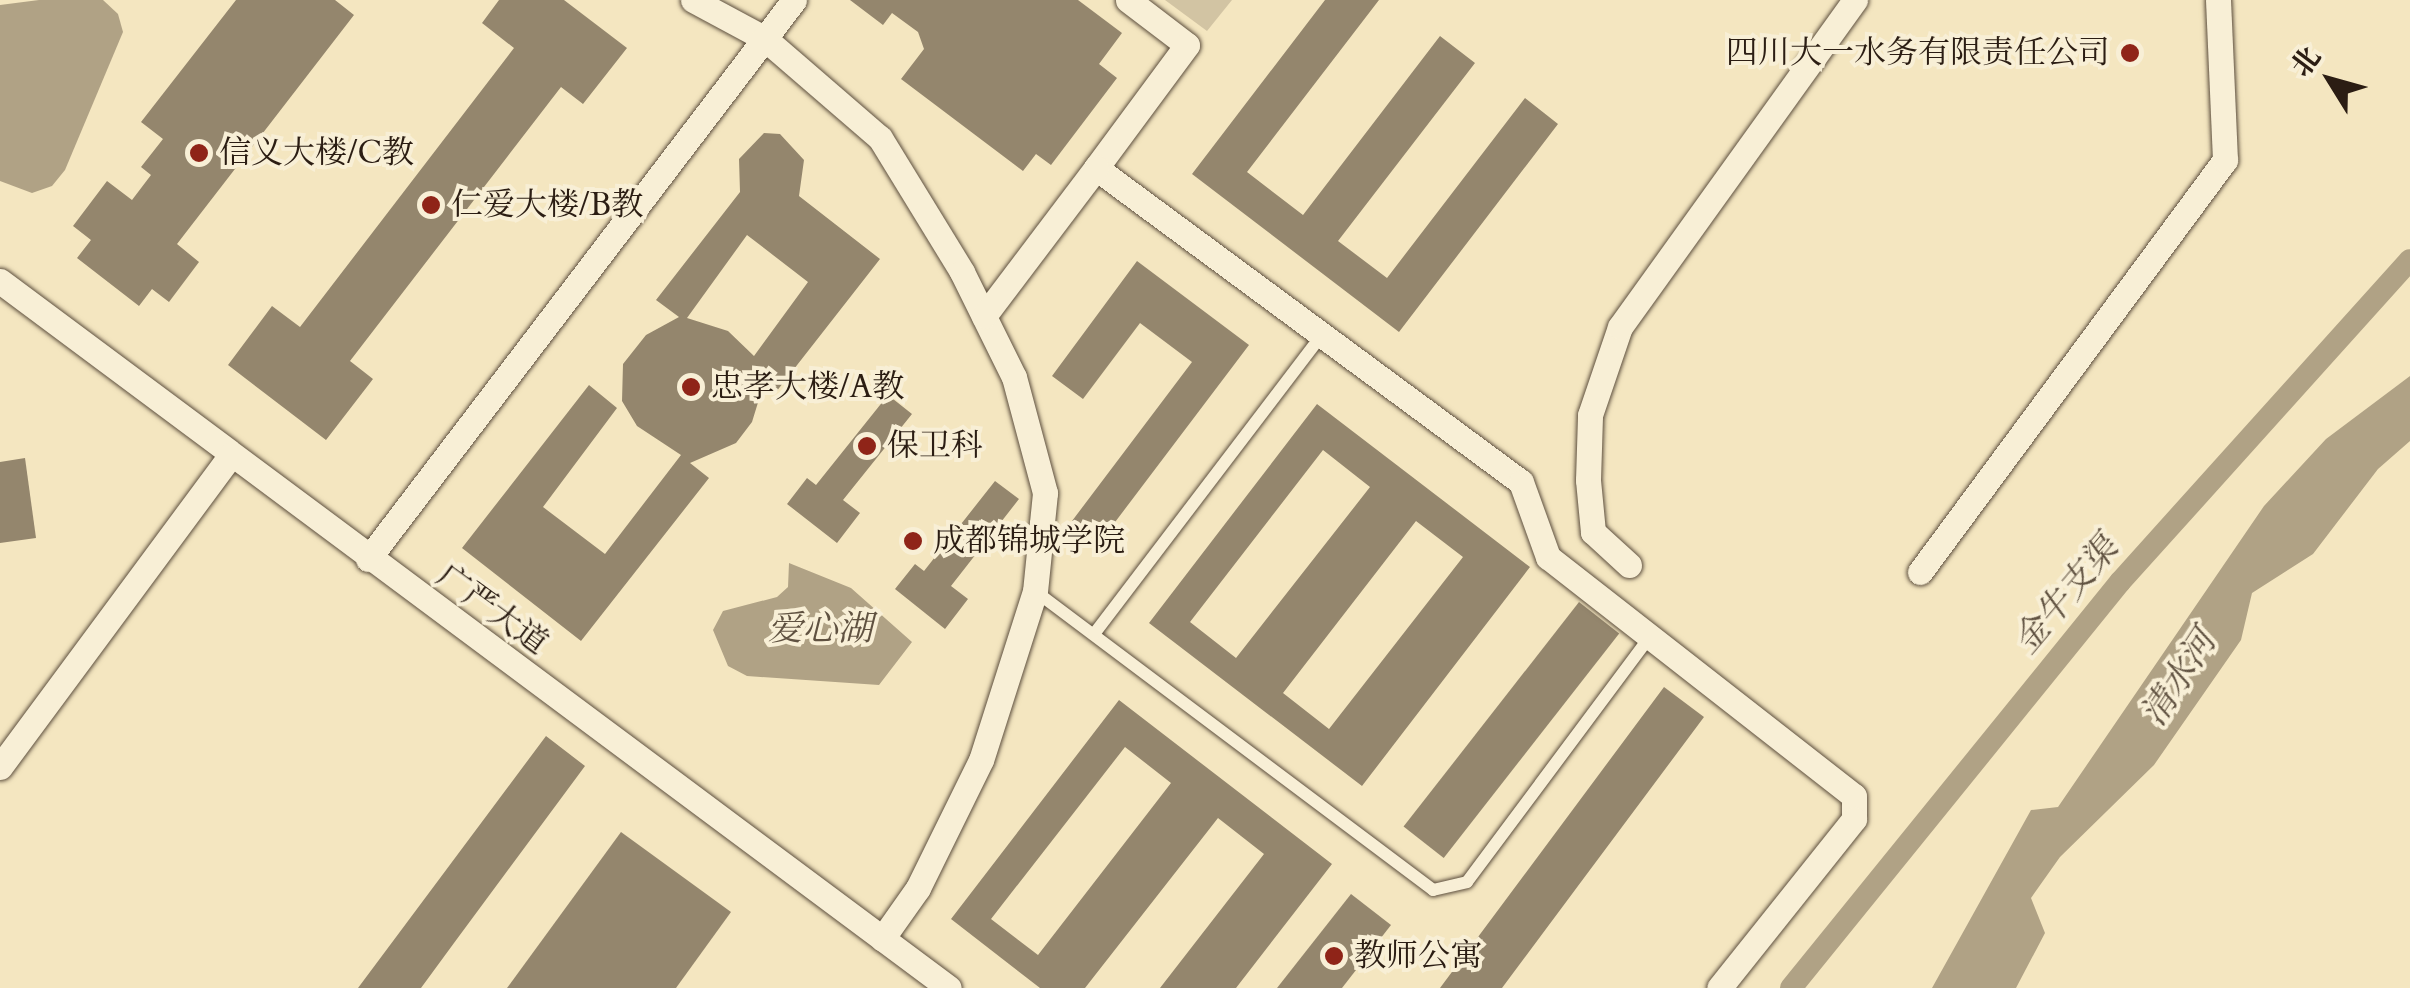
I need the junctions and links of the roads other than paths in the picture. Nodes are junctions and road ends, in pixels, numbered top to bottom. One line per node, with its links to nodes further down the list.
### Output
1 (693, 0): 6 (street)
2 (794, 0): 6 (street)
3 (1128, 0): 7 (street)
4 (1854, 0): 12 (street)
5 (2218, 0): 15 (street)
6 (764, 38): 9 (street); 13 (street)
7 (1096, 168): 9 (street); 10 (street)
8 (0, 281): 11 (street, 广严大道)
9 (984, 316): 17 (street)
10 (1322, 335): 16 (street); 18 (lane)
11 (231, 455): 13 (street, 广严大道); 20 (street)
12 (1600, 537): 14 (street); 16 (street)
13 (368, 559): 21 (street, 广严大道)
14 (1629, 565)
15 (1920, 572)
16 (1572, 576): 19 (street)
17 (1035, 591): 18 (lane); 21 (street)
18 (1094, 634): 19 (lane)
19 (1649, 638): 23 (street)
20 (0, 767)
21 (882, 939): 22 (street, 广严大道)
22 (948, 988)
23 (1719, 988)

